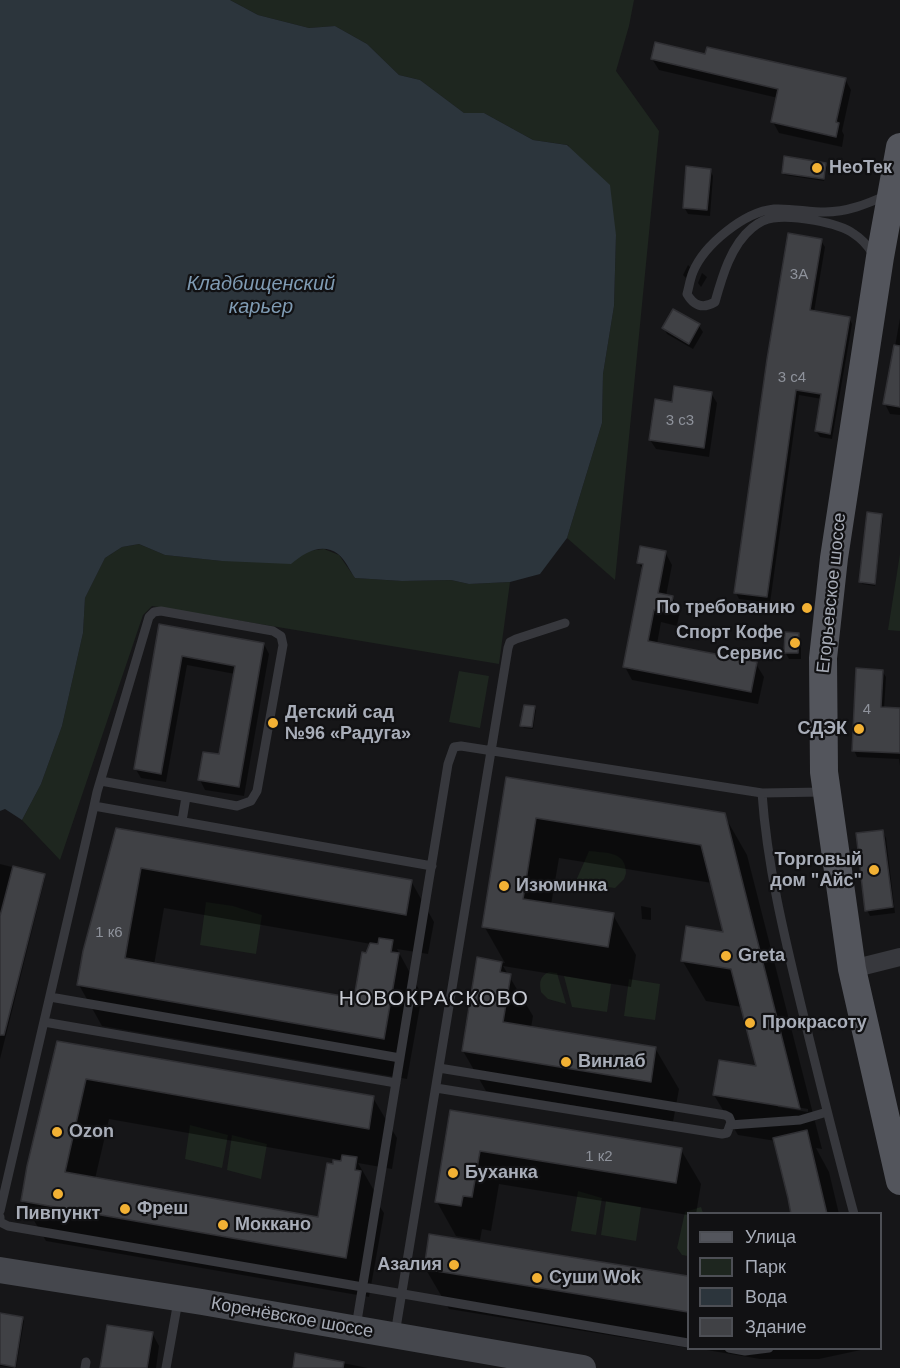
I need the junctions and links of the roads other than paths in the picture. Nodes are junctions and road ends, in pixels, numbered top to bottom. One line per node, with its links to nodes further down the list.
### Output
1 (900, 147): 2 (main road, Егорьевское шоссе)
2 (892, 193): 3 (main road, Егорьевское шоссе); 3 (lane)
3 (879, 264): 7 (main road, Егорьевское шоссе)
4 (566, 623): 5 (lane)
5 (491, 751): 8 (lane); 12 (lane); 18 (lane)
6 (101, 781): 9 (lane); 9 (lane); 10 (lane)
7 (827, 792): 8 (lane); 14 (main road, Егорьевское шоссе)
8 (762, 794): 21 (lane)
9 (186, 797): 11 (lane)
10 (94, 806): 11 (lane); 15 (lane)
11 (182, 821): 12 (lane)
12 (432, 866): 17 (lane)
13 (900, 957): 14 (street)
14 (852, 969): 23 (main road, Егорьевское шоссе)
15 (50, 997): 16 (lane); 17 (lane)
16 (44, 1022): 19 (lane); 24 (lane)
17 (400, 1059): 19 (lane)
18 (439, 1068): 20 (lane); 22 (lane)
19 (396, 1083): 28 (lane)
20 (436, 1088): 22 (lane); 29 (lane)
21 (827, 1112): 22 (lane); 25 (lane)
22 (730, 1125)
23 (900, 1181)
24 (0, 1211)
25 (853, 1212)
26 (0, 1217): 28 (lane)
27 (0, 1270): 30 (main road, Коренёвское шоссе)
28 (362, 1287): 29 (lane); 31 (lane)
29 (402, 1294): 32 (lane); 33 (lane)
30 (178, 1299): 31 (main road, Коренёвское шоссе); 34 (lane)
31 (355, 1329): 32 (main road, Коренёвское шоссе)
32 (395, 1336): 35 (main road, Коренёвское шоссе)
33 (687, 1343)
34 (166, 1368)
35 (583, 1368)

